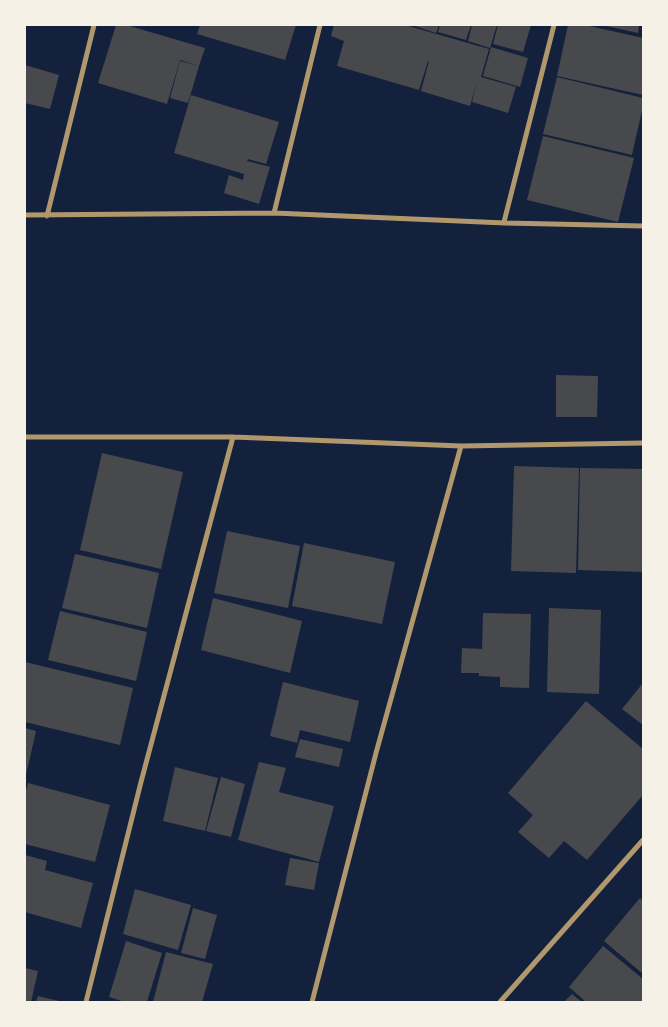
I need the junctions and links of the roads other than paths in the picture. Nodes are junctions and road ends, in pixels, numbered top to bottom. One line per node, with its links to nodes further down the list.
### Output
1 (94, 25): 6 (street)
2 (320, 25): 4 (street)
3 (554, 25): 7 (street)
4 (274, 213): 6 (street); 7 (street)
5 (25, 215): 6 (street)
6 (47, 216)
7 (504, 222): 8 (street)
8 (643, 226)
9 (25, 437): 10 (street)
10 (233, 437): 12 (street); 14 (street)
11 (643, 443): 12 (street)
12 (461, 446): 15 (street)
13 (643, 840): 16 (street)
14 (86, 1002)
15 (312, 1002)
16 (500, 1002)

